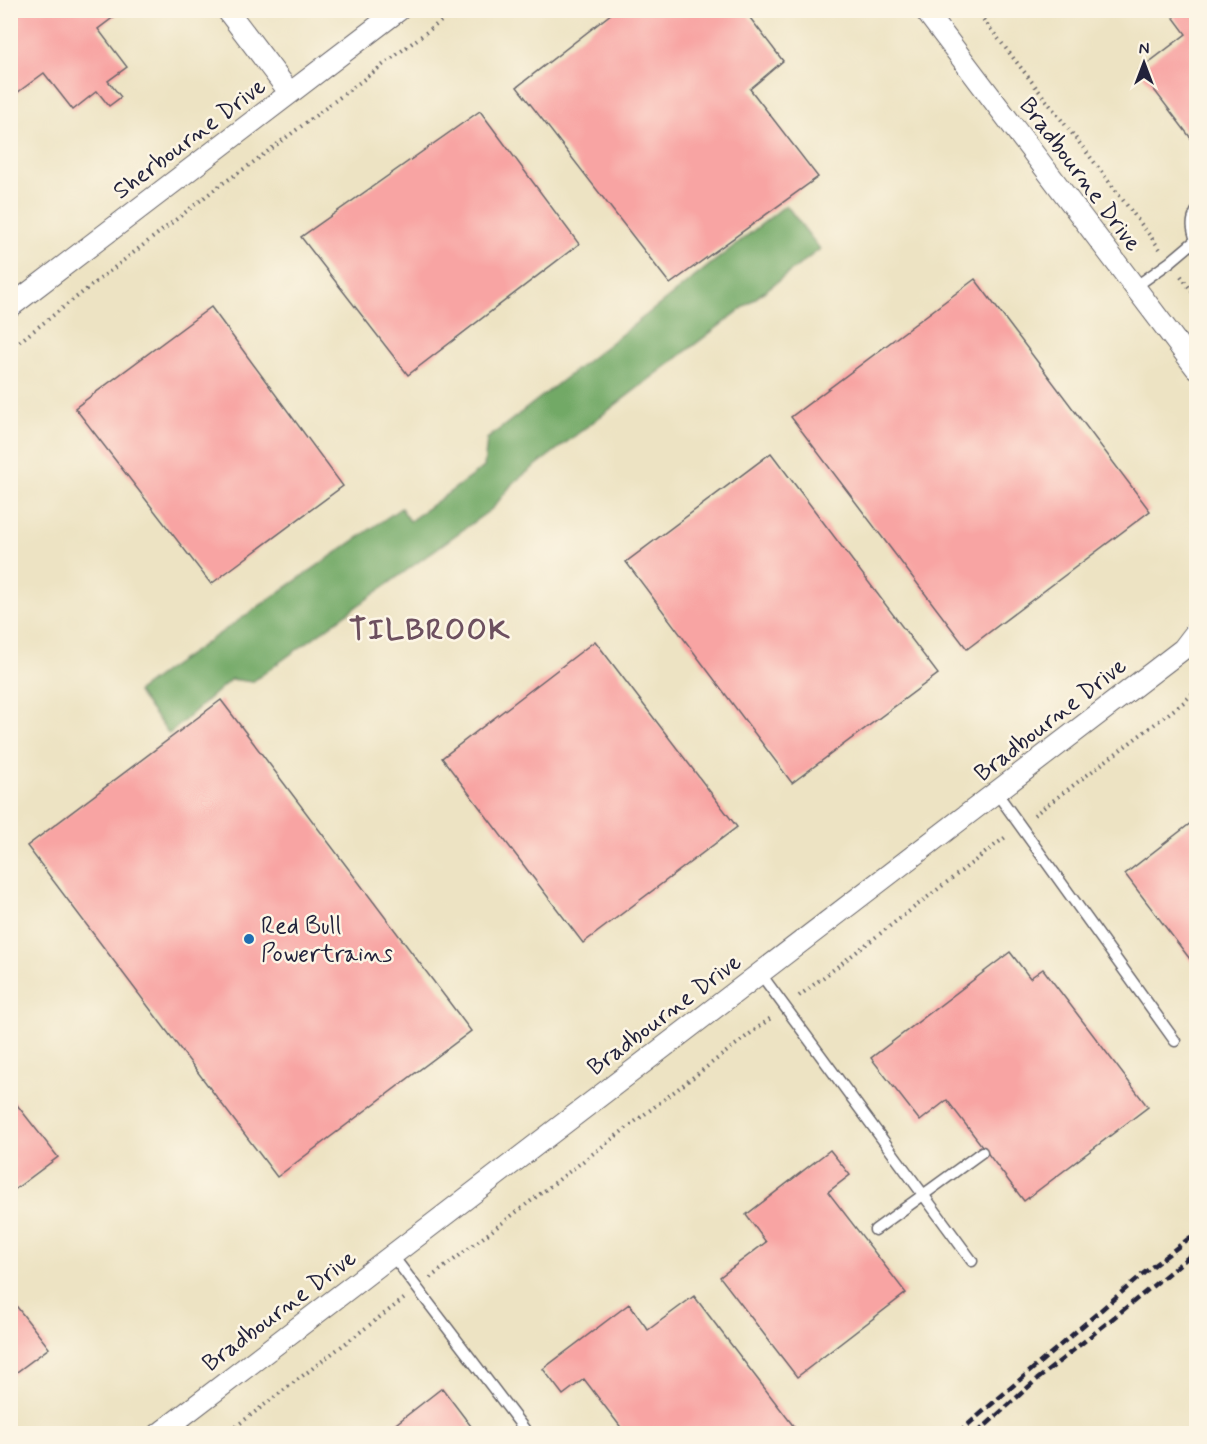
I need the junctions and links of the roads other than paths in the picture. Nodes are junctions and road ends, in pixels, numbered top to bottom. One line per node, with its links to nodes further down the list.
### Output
1 (227, 10): 4 (street)
2 (399, 10): 4 (street, Sherbourne Drive)
3 (925, 10): 7 (street, Bradbourne Drive)
4 (290, 93): 8 (street, Sherbourne Drive)
5 (1197, 212): 6 (lane)
6 (1197, 240): 7 (lane)
7 (1135, 287): 9 (street, Bradbourne Drive)
8 (10, 307)
9 (1197, 368)
10 (1197, 632): 11 (street, Bradbourne Drive)
11 (996, 792): 12 (street, Bradbourne Drive); 13 (lane)
12 (760, 973): 15 (lane); 17 (street, Bradbourne Drive)
13 (1175, 1041)
14 (982, 1152): 15 (lane)
15 (923, 1195): 16 (lane); 18 (lane)
16 (875, 1230)
17 (392, 1256): 19 (street, Bradbourne Drive); 21 (lane)
18 (972, 1261)
19 (183, 1427): 20 (street, Bradbourne Drive)
20 (159, 1434)
21 (528, 1434)

